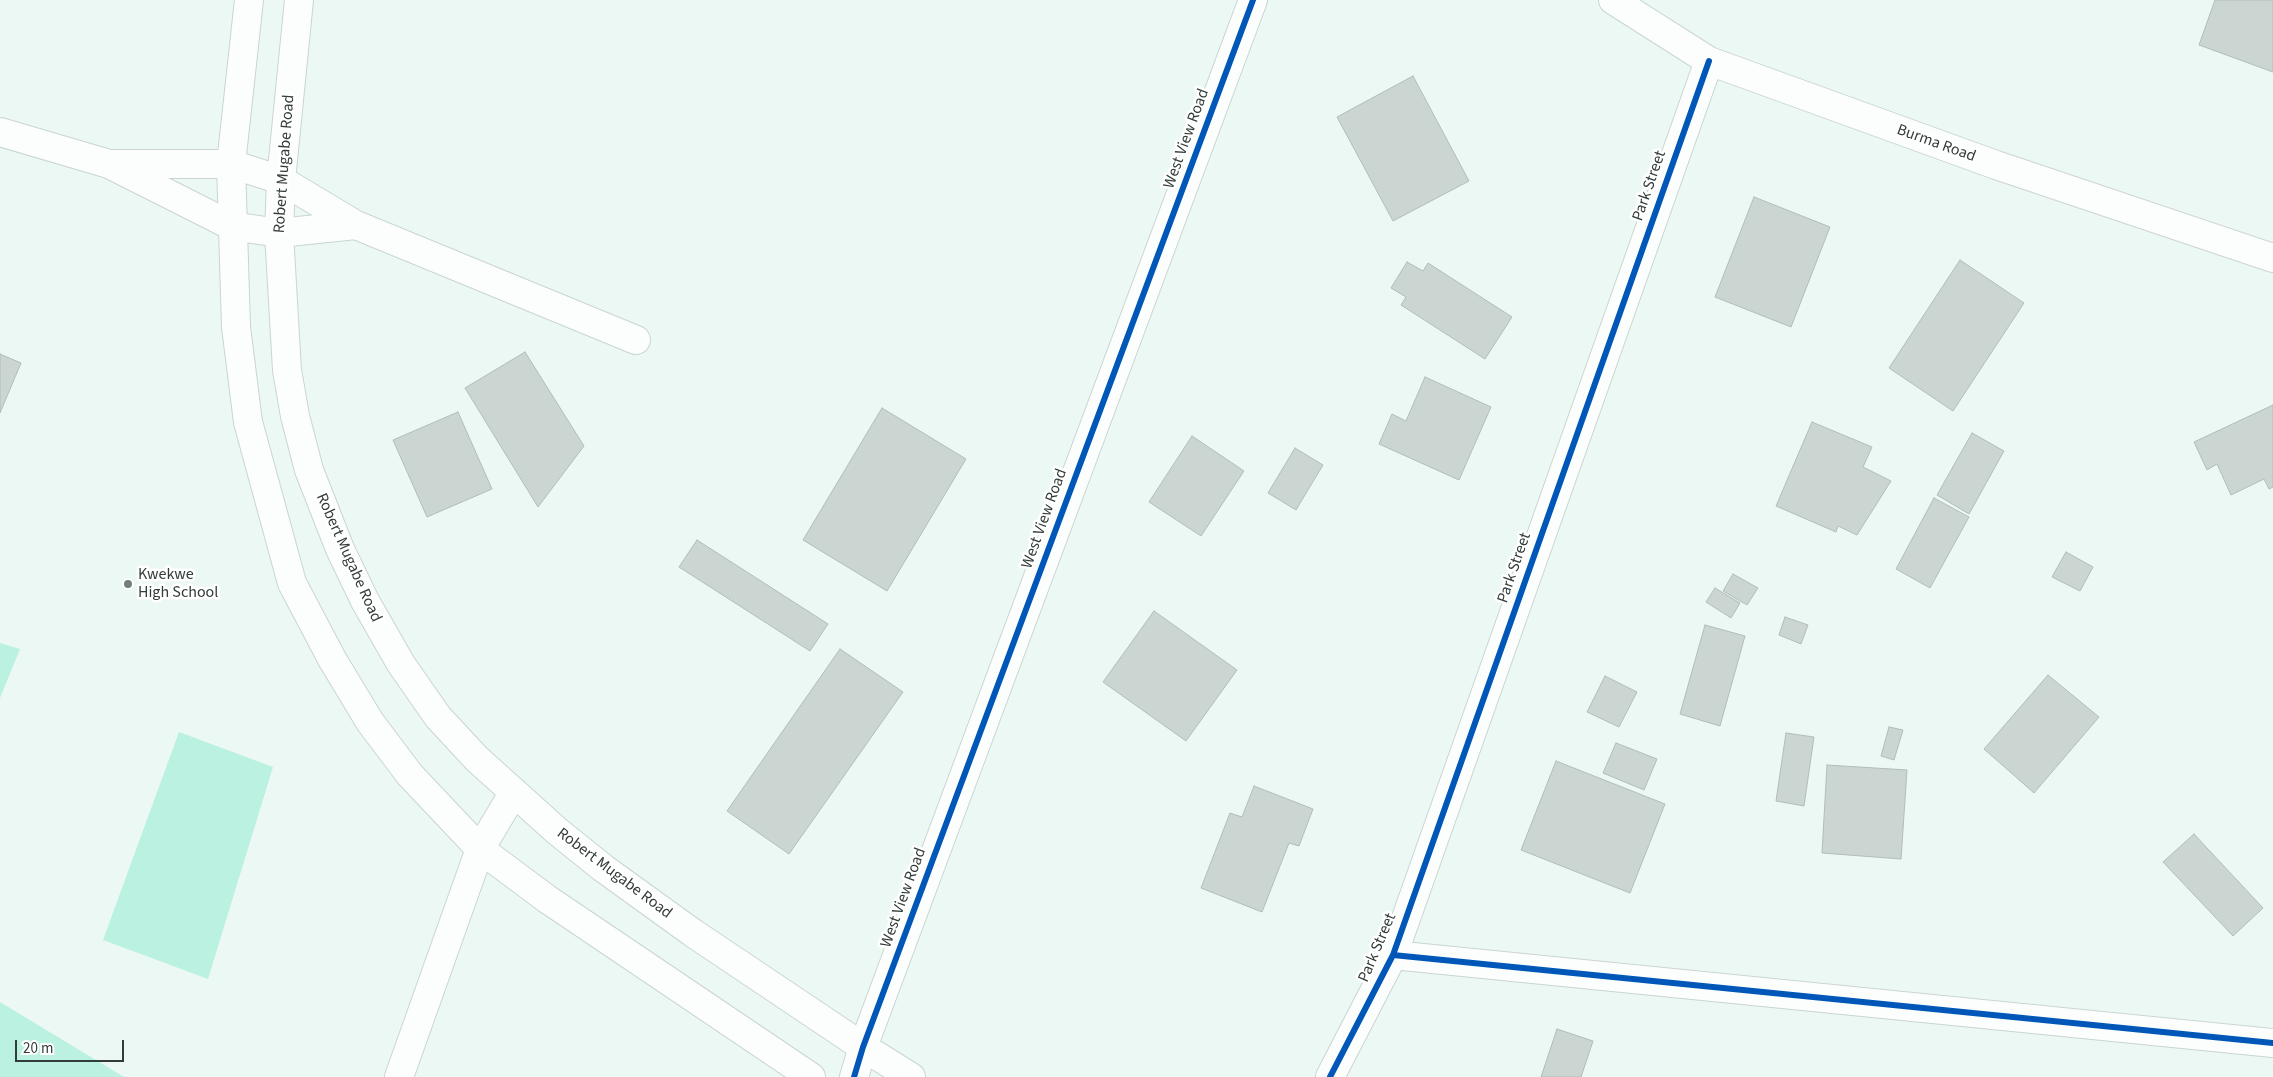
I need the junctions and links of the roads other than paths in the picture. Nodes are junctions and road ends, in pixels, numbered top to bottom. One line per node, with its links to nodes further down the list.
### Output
1 (249, 0): 8 (street)
2 (299, 0): 9 (street, Robert Mugabe Road)
3 (1253, 0): 19 (street, West View Road)
4 (1612, 0): 5 (street, Burma Road)
5 (1709, 61): 13 (street, Burma Road); 17 (street, Park Street)
6 (0, 132): 7 (street)
7 (109, 164): 8 (street); 11 (street)
8 (231, 164): 9 (street); 11 (street)
9 (281, 180): 10 (street); 12 (street, Robert Mugabe Road)
10 (356, 225): 12 (street); 14 (street)
11 (232, 226): 12 (street); 16 (street)
12 (279, 233): 15 (street, Robert Mugabe Road)
13 (2273, 258)
14 (636, 340)
15 (514, 792): 16 (street); 19 (street, Robert Mugabe Road)
16 (480, 849): 20 (street); 21 (street)
17 (1393, 955): 18 (street); 24 (street, Park Street)
18 (2273, 1043)
19 (863, 1047): 22 (street); 23 (street, Robert Mugabe Road)
20 (399, 1077)
21 (811, 1077)
22 (854, 1077)
23 (911, 1077)
24 (1330, 1077)

